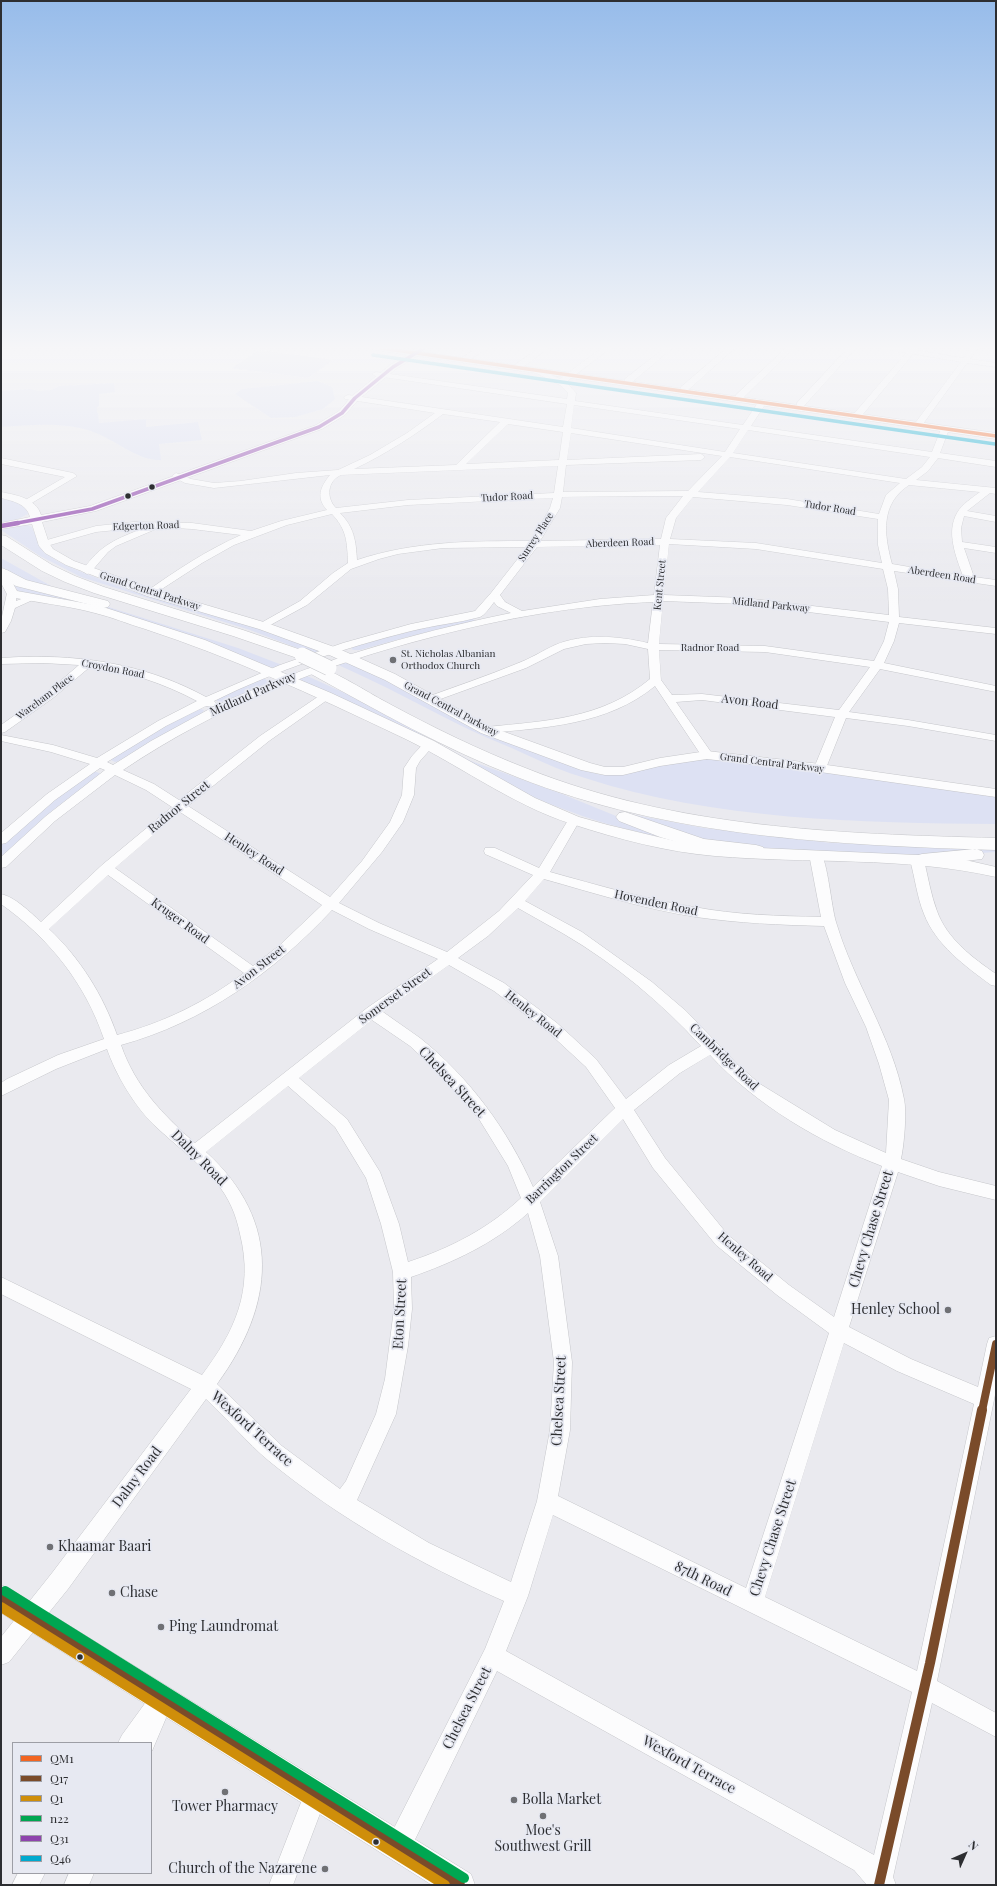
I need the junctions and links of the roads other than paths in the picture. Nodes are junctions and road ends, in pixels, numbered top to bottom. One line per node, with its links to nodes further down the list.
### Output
1 (287, 435): 17 (main road)
2 (410, 435): 16 (street)
3 (491, 435): 15 (street)
4 (567, 435): 13 (street, Surrey Place)
5 (596, 435): 9 (street)
6 (740, 435): 11 (street, Kent Street)
7 (800, 435): 10 (street)
8 (943, 435): 10 (street)
9 (702, 454): 11 (street); 13 (street)
10 (935, 455): 14 (street); 18 (street)
11 (726, 456): 18 (street); 20 (street, Kent Street)
12 (1, 461): 24 (street)
13 (563, 463): 15 (street); 22 (street, Surrey Place)
14 (996, 464)
15 (458, 467): 16 (street)
16 (340, 472): 17 (street); 25 (street)
17 (179, 477): 26 (main road); 26 (main road)
18 (909, 482): 19 (street); 28 (street)
19 (992, 490): 27 (street)
20 (690, 494): 22 (street, Tudor Road); 28 (street, Tudor Road); 35 (street, Kent Street)
21 (1, 495): 23 (main road)
22 (558, 495): 25 (street, Tudor Road); 37 (street, Surrey Place)
23 (15, 498): 24 (main road); 29 (main road)
24 (30, 501): 26 (main road)
25 (334, 511): 33 (street, Tudor Road); 41 (street)
26 (66, 512): 29 (main road); 36 (main road)
27 (961, 513): 30 (street); 38 (street)
28 (882, 517): 42 (street)
29 (36, 519): 32 (main road); 36 (main road)
30 (996, 519)
31 (159, 524): 33 (street, Edgerton Road); 36 (street, Edgerton Road); 43 (street)
32 (1, 526)
33 (250, 534): 47 (street, Tudor Road)
34 (1, 539): 62 (highway, Grand Central Parkway)
35 (665, 542): 37 (street, Aberdeen Road); 42 (street, Aberdeen Road); 49 (street, Kent Street)
36 (43, 544): 43 (main road, Grand Central Parkway)
37 (534, 544): 41 (street, Aberdeen Road); 48 (street, Surrey Place)
38 (958, 544): 39 (street); 45 (street)
39 (996, 550)
40 (1, 552): 57 (highway, Grand Central Parkway)
41 (353, 564): 56 (street, Aberdeen Road)
42 (888, 567): 45 (street, Aberdeen Road); 55 (street)
43 (87, 571): 47 (main road, Grand Central Parkway)
44 (1, 573): 50 (main road); 57 (highway)
45 (970, 580): 46 (street, Aberdeen Road)
46 (996, 583)
47 (152, 593): 56 (main road, Grand Central Parkway)
48 (496, 595): 52 (street); 53 (street, Surrey Place); 54 (street)
49 (658, 598): 51 (street, Midland Parkway); 55 (street, Midland Parkway); 60 (street, Kent Street)
50 (12, 599): 58 (street); 68 (main road)
51 (546, 610): 52 (street, Midland Parkway); 53 (street, Midland Parkway)
52 (518, 612): 53 (street, Midland Parkway)
53 (485, 616): 54 (street, Midland Parkway); 63 (street, Midland Parkway)
54 (451, 618): 61 (street, Midland Parkway)
55 (894, 619): 59 (street, Midland Parkway); 66 (street)
56 (263, 626): 61 (main road, Grand Central Parkway)
57 (194, 628): 62 (highway, Grand Central Parkway)
58 (1, 630)
59 (996, 631)
60 (653, 647): 66 (street, Radnor Road); 70 (street, Kent Street); 73 (street, Radnor Road)
61 (332, 651): 63 (main road, Grand Central Parkway); 68 (street, Midland Parkway)
62 (295, 657): 67 (highway, Grand Central Parkway)
63 (347, 657): 69 (street, Midland Parkway); 73 (main road, Grand Central Parkway)
64 (1, 661): 65 (street, Croydon Road)
65 (88, 663): 75 (street, Croydon Road); 79 (street, Wareham Place)
66 (878, 665): 71 (street, Radnor Road); 77 (street)
67 (323, 670): 89 (highway, Grand Central Parkway); 93 (highway, Grand Central Parkway)
68 (269, 672): 69 (main road); 75 (street, Midland Parkway)
69 (285, 679): 72 (main road); 76 (street, Midland Parkway)
70 (656, 680): 74 (street); 78 (street)
71 (996, 689)
72 (326, 696): 84 (main road); 91 (street, Radnor Street)
73 (431, 699): 80 (main road, Grand Central Parkway)
74 (668, 699): 77 (street, Avon Road); 85 (street)
75 (206, 701): 76 (street, Croydon Road); 86 (street, Midland Parkway)
76 (218, 708): 88 (street, Midland Parkway)
77 (842, 714): 82 (street, Avon Road); 87 (street)
78 (524, 726): 80 (street); 83 (street)
79 (1, 730)
80 (486, 730): 83 (main road, Grand Central Parkway)
81 (1, 738): 86 (street, Henley Road)
82 (996, 738)
83 (514, 740): 85 (main road, Grand Central Parkway)
84 (429, 744): 92 (main road); 107 (street, Avon Street)
85 (707, 755): 87 (main road, Grand Central Parkway)
86 (97, 762): 88 (street, Henley Road); 94 (street, Midland Parkway)
87 (820, 768): 90 (main road, Grand Central Parkway)
88 (112, 769): 91 (street, Henley Road); 101 (street, Midland Parkway)
89 (554, 785): 95 (highway, Grand Central Parkway); 97 (highway)
90 (996, 793)
91 (180, 806): 102 (street, Radnor Street); 107 (street, Henley Road)
92 (574, 820): 97 (main road); 104 (street, Somerset Street)
93 (996, 833)
94 (1, 840)
95 (996, 844)
96 (490, 851): 104 (street, Hovenden Road)
97 (756, 851): 99 (main road)
98 (996, 853): 100 (highway)
99 (815, 854): 100 (main road); 108 (street, Chevy Chase Street)
100 (919, 860): 103 (main road); 112 (street)
101 (1, 864)
102 (107, 868): 109 (street, Radnor Street); 111 (street, Kruger Road)
103 (996, 872)
104 (542, 874): 106 (street, Somerset Street); 108 (street, Hovenden Road)
105 (1, 898): 109 (street, Dalny Road)
106 (517, 902): 110 (street, Somerset Street); 115 (street, Cambridge Road)
107 (330, 904): 110 (street, Henley Road); 111 (street, Avon Street)
108 (829, 922): 120 (street, Chevy Chase Street)
109 (41, 929): 114 (street, Dalny Road)
110 (449, 958): 113 (street, Somerset Street); 118 (street, Henley Road)
111 (253, 973): 114 (street, Avon Street)
112 (996, 981)
113 (372, 1012): 116 (street, Somerset Street); 122 (street, Chelsea Street)
114 (112, 1042): 117 (street, Avon Street); 119 (street, Dalny Road)
115 (711, 1048): 118 (street, Barrington Street); 120 (street, Cambridge Road)
116 (288, 1077): 119 (street, Somerset Street); 123 (street, Eton Street)
117 (1, 1090)
118 (625, 1109): 122 (street, Barrington Street); 125 (street, Henley Road)
119 (195, 1152): 127 (street, Dalny Road)
120 (892, 1164): 121 (street, Cambridge Road); 125 (street, Chevy Chase Street)
121 (996, 1193)
122 (531, 1200): 123 (street, Barrington Street); 129 (street, Chelsea Street)
123 (402, 1272): 130 (street, Eton Street)
124 (1, 1285): 127 (street, Wexford Terrace)
125 (840, 1331): 128 (street, Henley Road); 133 (street, Chevy Chase Street)
126 (996, 1344): 128 (street)
127 (205, 1386): 130 (street, Wexford Terrace); 134 (street, Dalny Road)
128 (984, 1399): 137 (street)
129 (547, 1501): 131 (street, Chelsea Street); 133 (street, 87th Road)
130 (342, 1504): 131 (street, Wexford Terrace)
131 (517, 1596): 136 (street, Chelsea Street)
132 (1, 1598): 134 (main road)
133 (752, 1603): 137 (street, 87th Road)
134 (31, 1618): 135 (street, Dalny Road); 138 (main road)
135 (1, 1654)
136 (493, 1656): 143 (street, Chelsea Street); 146 (street, Wexford Terrace)
137 (925, 1687): 139 (street, 87th Road); 146 (street)
138 (162, 1699): 140 (street); 141 (street); 142 (main road)
139 (996, 1726)
140 (131, 1742)
141 (144, 1742)
142 (315, 1795): 143 (main road); 149 (street)
143 (398, 1847): 150 (main road)
144 (32, 1874): 147 (street)
145 (82, 1874): 148 (street)
146 (881, 1884)
147 (24, 1885)
148 (76, 1885)
149 (281, 1885)
150 (460, 1885)

